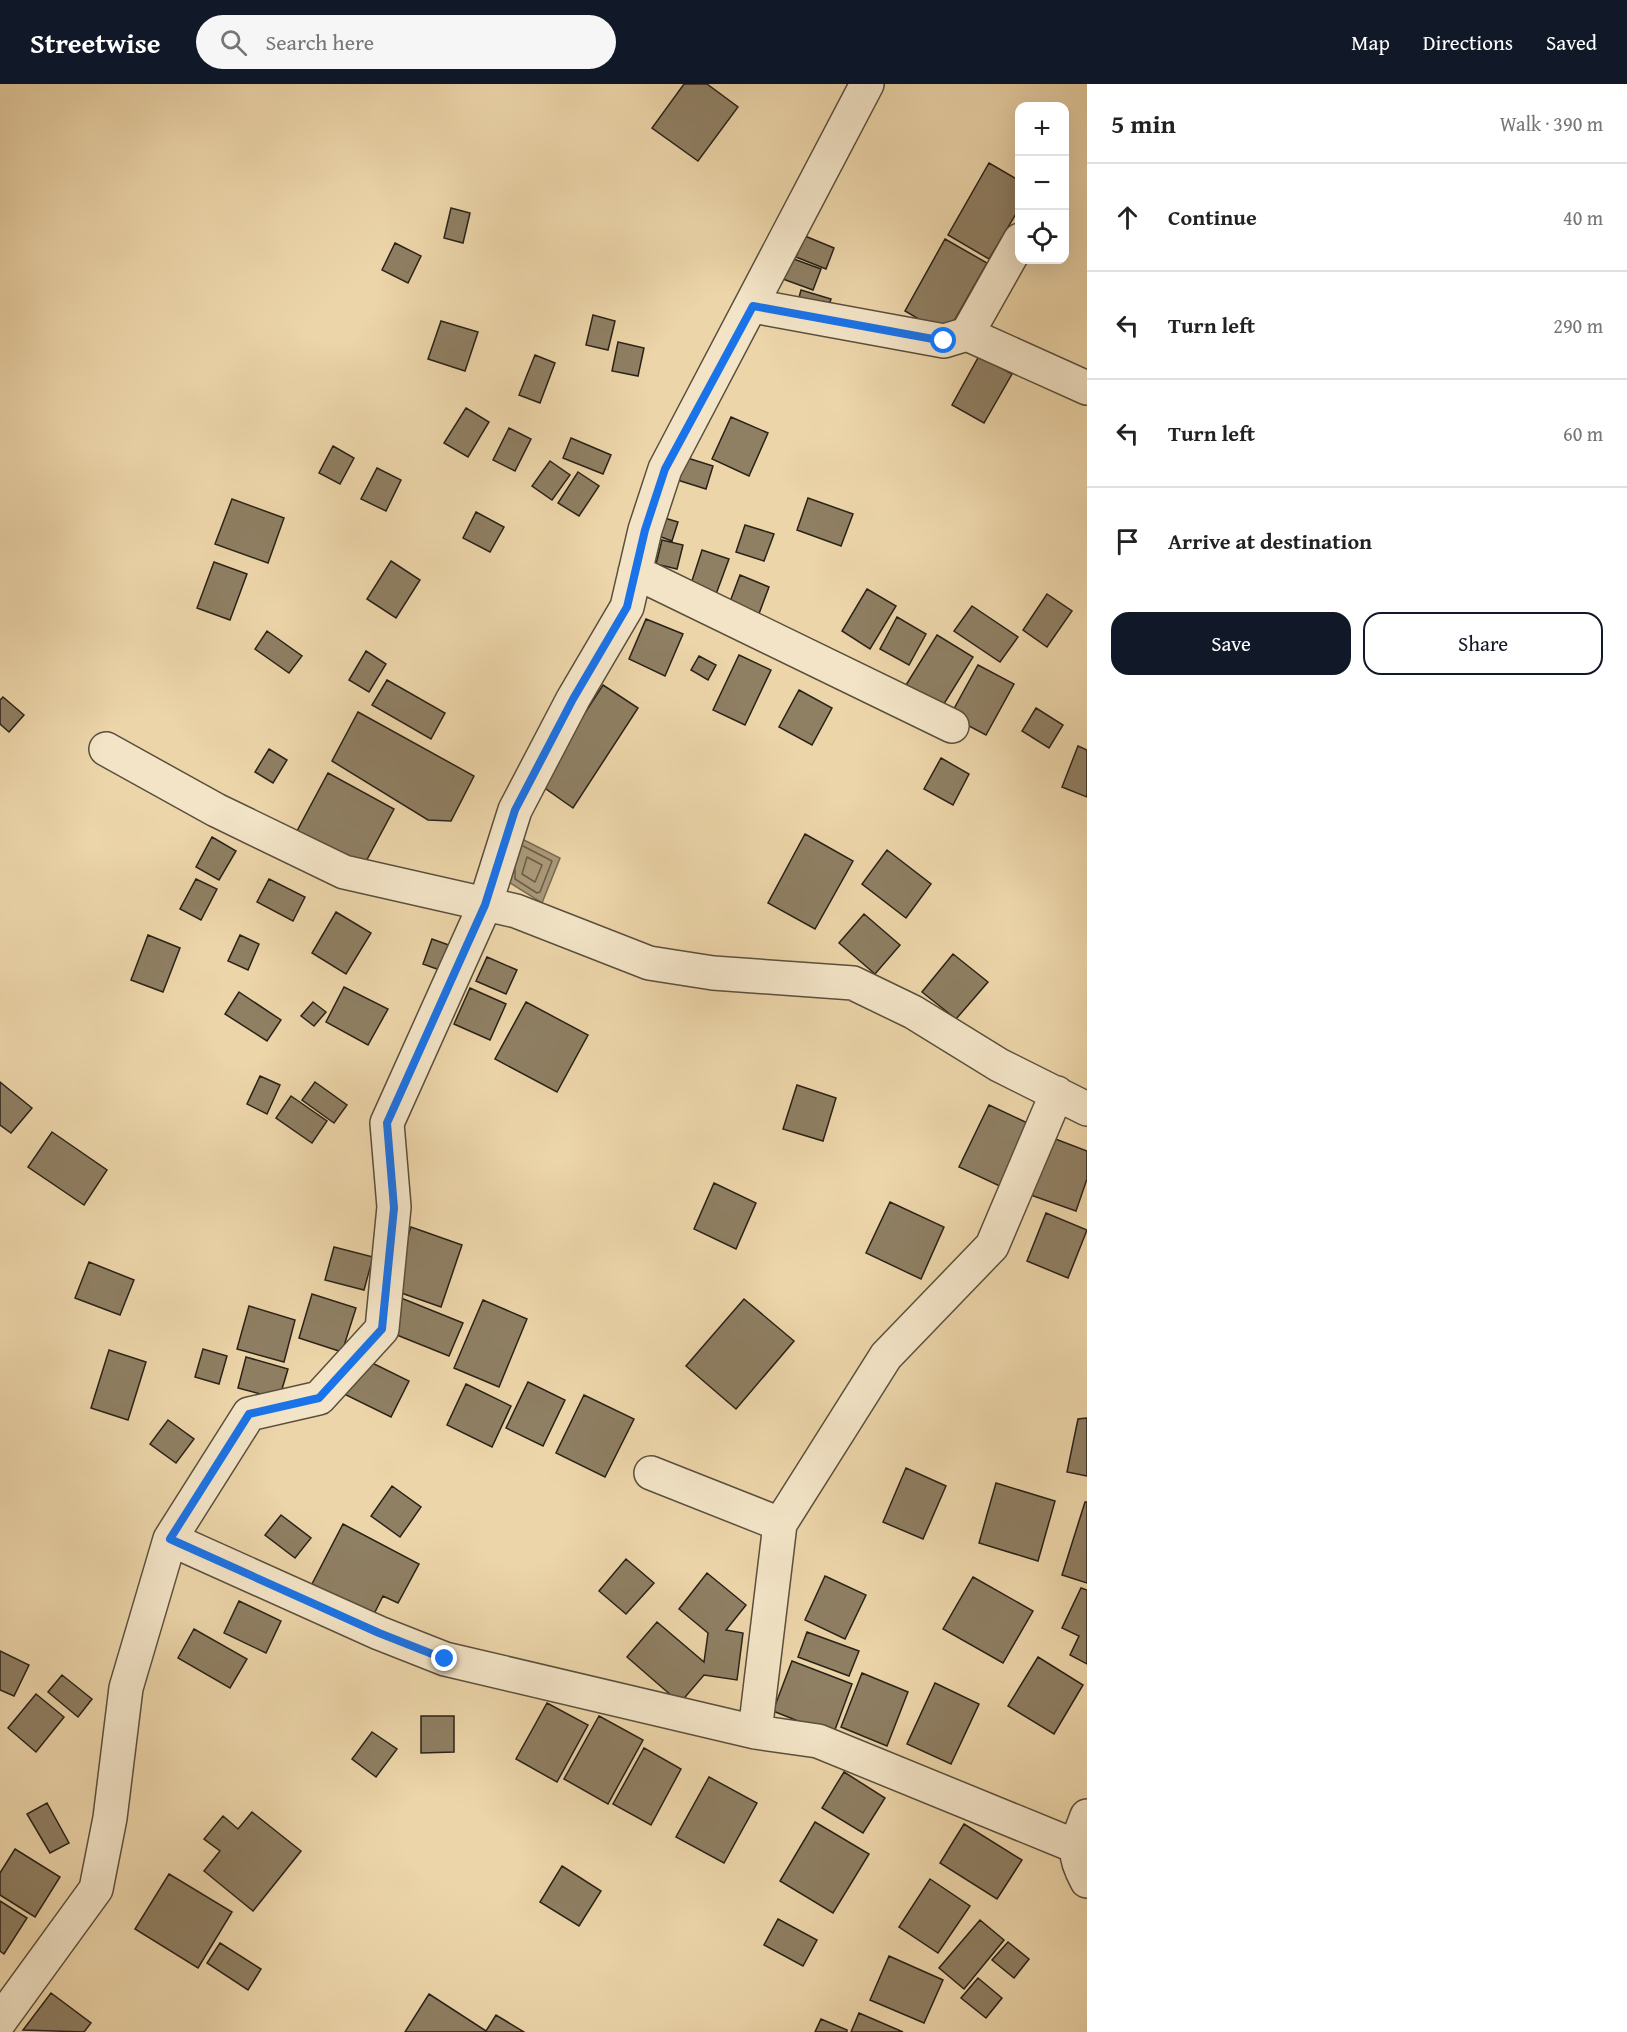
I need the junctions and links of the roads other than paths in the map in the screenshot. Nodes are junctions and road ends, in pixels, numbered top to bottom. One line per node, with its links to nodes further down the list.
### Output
1 (867, 84): 3 (street)
2 (1015, 249): 4 (street)
3 (753, 306): 4 (street); 6 (street)
4 (967, 334): 5 (street)
5 (1087, 388)
6 (635, 572): 7 (street); 9 (street)
7 (952, 726)
8 (106, 749): 9 (street)
9 (485, 905): 10 (street); 14 (street)
10 (1057, 1093): 11 (street); 13 (street)
11 (1087, 1109)
12 (651, 1473): 13 (street)
13 (780, 1524): 15 (street)
14 (170, 1539): 15 (street); 19 (street)
15 (755, 1732): 17 (street)
16 (1087, 1816): 17 (street)
17 (1075, 1846): 18 (street)
18 (1087, 1881)
19 (0, 2021)

